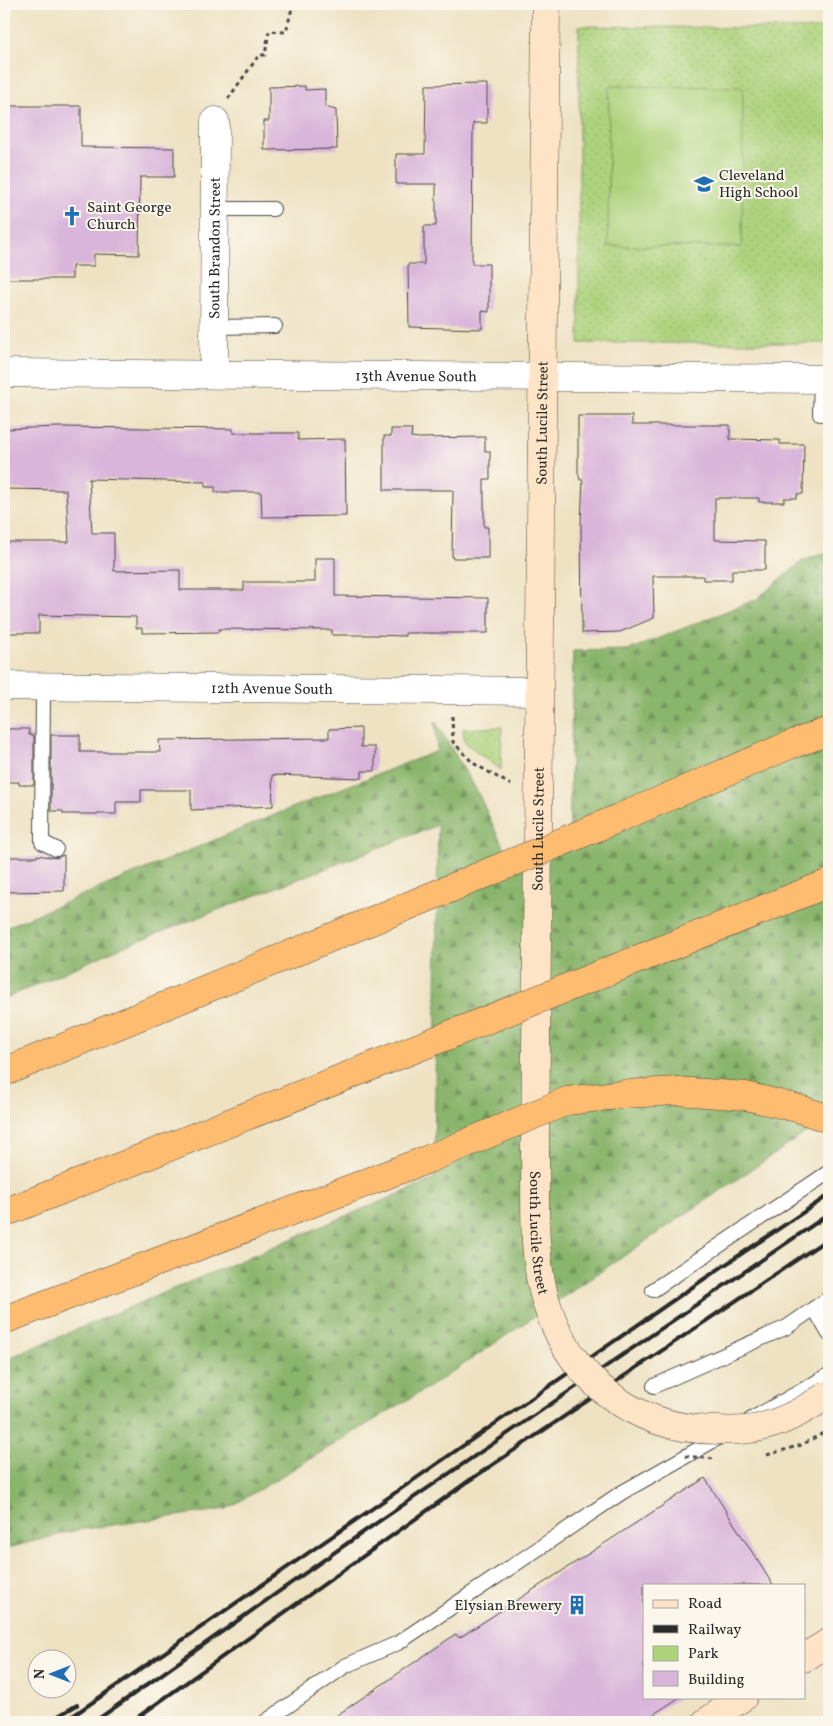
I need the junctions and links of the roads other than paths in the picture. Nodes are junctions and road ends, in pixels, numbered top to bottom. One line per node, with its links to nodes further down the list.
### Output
1 (546, 4): 9 (street, South Lucile Street)
2 (214, 121): 4 (street, South Brandon Street)
3 (273, 209): 4 (lane)
4 (214, 210): 6 (street, South Brandon Street)
5 (275, 326): 6 (lane)
6 (214, 327): 8 (street, South Brandon Street)
7 (4, 373): 8 (street, 13th Avenue South)
8 (214, 374): 9 (street, 13th Avenue South)
9 (544, 376): 10 (street, 13th Avenue South); 14 (street, South Lucile Street)
10 (825, 379): 11 (lane)
11 (820, 414)
12 (4, 686): 13 (street, 12th Avenue South)
13 (43, 687): 14 (street, 12th Avenue South); 18 (lane)
14 (539, 691): 31 (street, South Lucile Street, bridge)
15 (829, 723): 17 (highway)
16 (829, 731): 17 (highway)
17 (790, 745): 20 (highway, bridge)
18 (56, 849)
19 (822, 886): 23 (highway, bridge)
20 (4, 1072)
21 (829, 1119): 27 (highway, bridge)
22 (829, 1172): 24 (lane)
23 (4, 1212)
24 (652, 1290)
25 (829, 1298): 26 (lane)
26 (814, 1308): 28 (lane); 30 (lane)
27 (4, 1320)
28 (829, 1334)
29 (829, 1376): 35 (lane)
30 (654, 1386)
31 (829, 1394)
32 (829, 1642): 33 (street)
33 (806, 1657)
34 (742, 1698): 36 (street)
35 (265, 1722)
36 (706, 1722)

